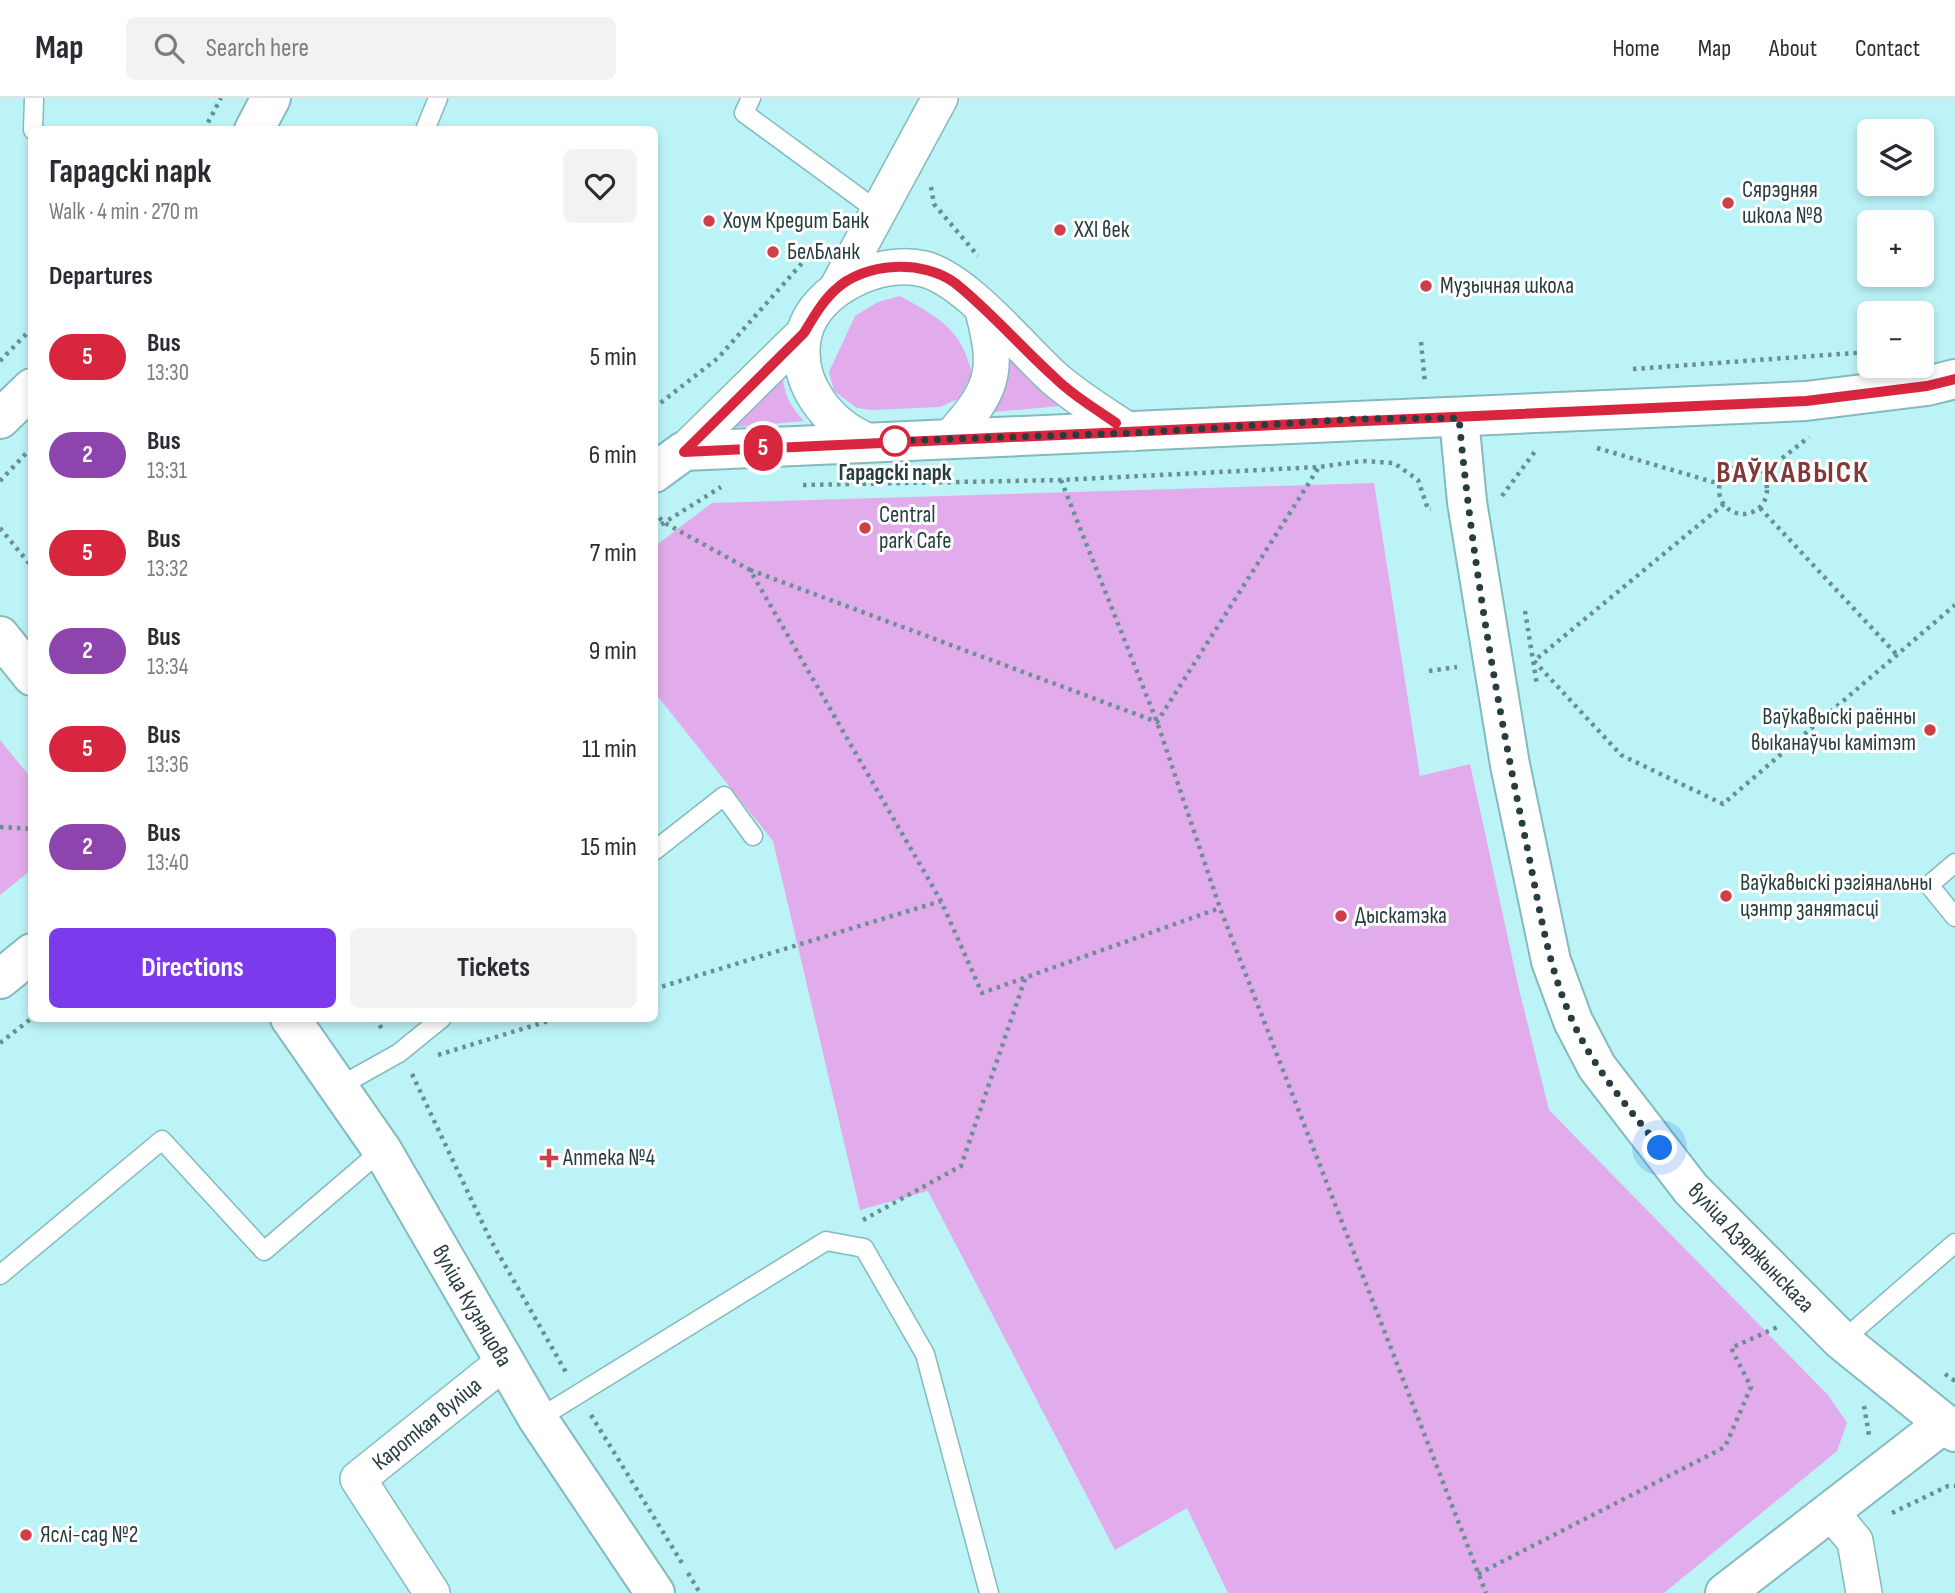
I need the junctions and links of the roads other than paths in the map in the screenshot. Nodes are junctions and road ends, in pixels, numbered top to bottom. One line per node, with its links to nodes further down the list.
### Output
1 (34, 98): 6 (lane)
2 (271, 98): 7 (main road)
3 (438, 98): 8 (lane)
4 (751, 98): 9 (lane)
5 (940, 98): 9 (street)
6 (33, 126)
7 (256, 126)
8 (427, 126)
9 (879, 212): 10 (street)
10 (836, 288): 11 (street); 12 (street)
11 (983, 310): 17 (street); 18 (street)
12 (804, 333): 19 (street); 20 (street)
13 (1955, 379): 15 (main road)
14 (28, 392): 16 (main road)
15 (1459, 418): 17 (main road); 35 (main road, вуліца Дзяржынскага)
16 (0, 419)
17 (1132, 433): 18 (main road)
18 (949, 439): 19 (main road)
19 (870, 442): 20 (main road)
20 (669, 462)
21 (0, 636): 22 (main road)
22 (28, 671)
23 (753, 836): 24 (lane)
24 (658, 848)
25 (1955, 863): 26 (lane)
26 (1955, 917)
27 (28, 956): 28 (main road)
28 (0, 979)
29 (293, 1022): 31 (main road, вуліца Кузняцова)
30 (438, 1022): 31 (lane)
31 (340, 1086): 32 (main road, вуліца Кузняцова)
32 (382, 1150): 34 (lane); 36 (main road, вуліца Кузняцова)
33 (1955, 1243): 35 (lane)
34 (0, 1275)
35 (1842, 1341): 38 (main road, вуліца Дзяржынскага)
36 (504, 1362): 37 (main road, вуліца Кузняцова); 40 (street, Кароткая вуліца)
37 (538, 1419): 41 (main road, вуліца Кузняцова); 42 (lane)
38 (1949, 1429): 39 (main road)
39 (1830, 1511): 43 (main road); 44 (street)
40 (432, 1593)
41 (655, 1593)
42 (989, 1593)
43 (1725, 1593)
44 (1864, 1593)

